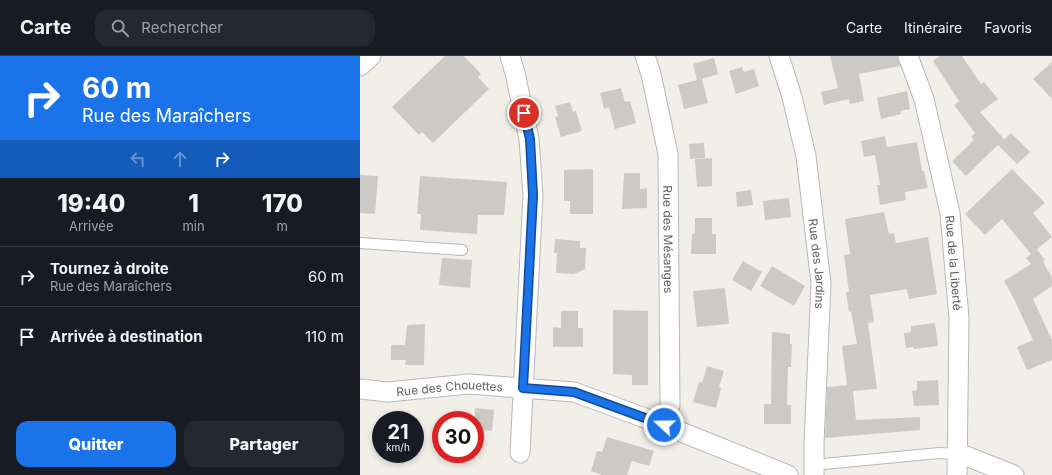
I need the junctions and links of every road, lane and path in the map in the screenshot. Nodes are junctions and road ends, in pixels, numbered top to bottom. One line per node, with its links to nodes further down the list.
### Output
1 (510, 56): 7 (street)
2 (645, 56): 9 (street, Rue des Mésanges)
3 (779, 56): 12 (street, Rue des Jardins)
4 (908, 56): 11 (street, Rue de la Liberté)
5 (360, 243): 6 (lane)
6 (462, 250)
7 (523, 388): 8 (street, Rue des Chouettes); 9 (street, Rue des Chouettes); 10 (street)
8 (360, 389)
9 (664, 425): 13 (street, Rue des Chouettes)
10 (520, 453)
11 (957, 454): 12 (lane); 14 (street, Rue de la Liberté); 15 (street)
12 (813, 470)
13 (788, 475)
14 (957, 475)
15 (1014, 475)

